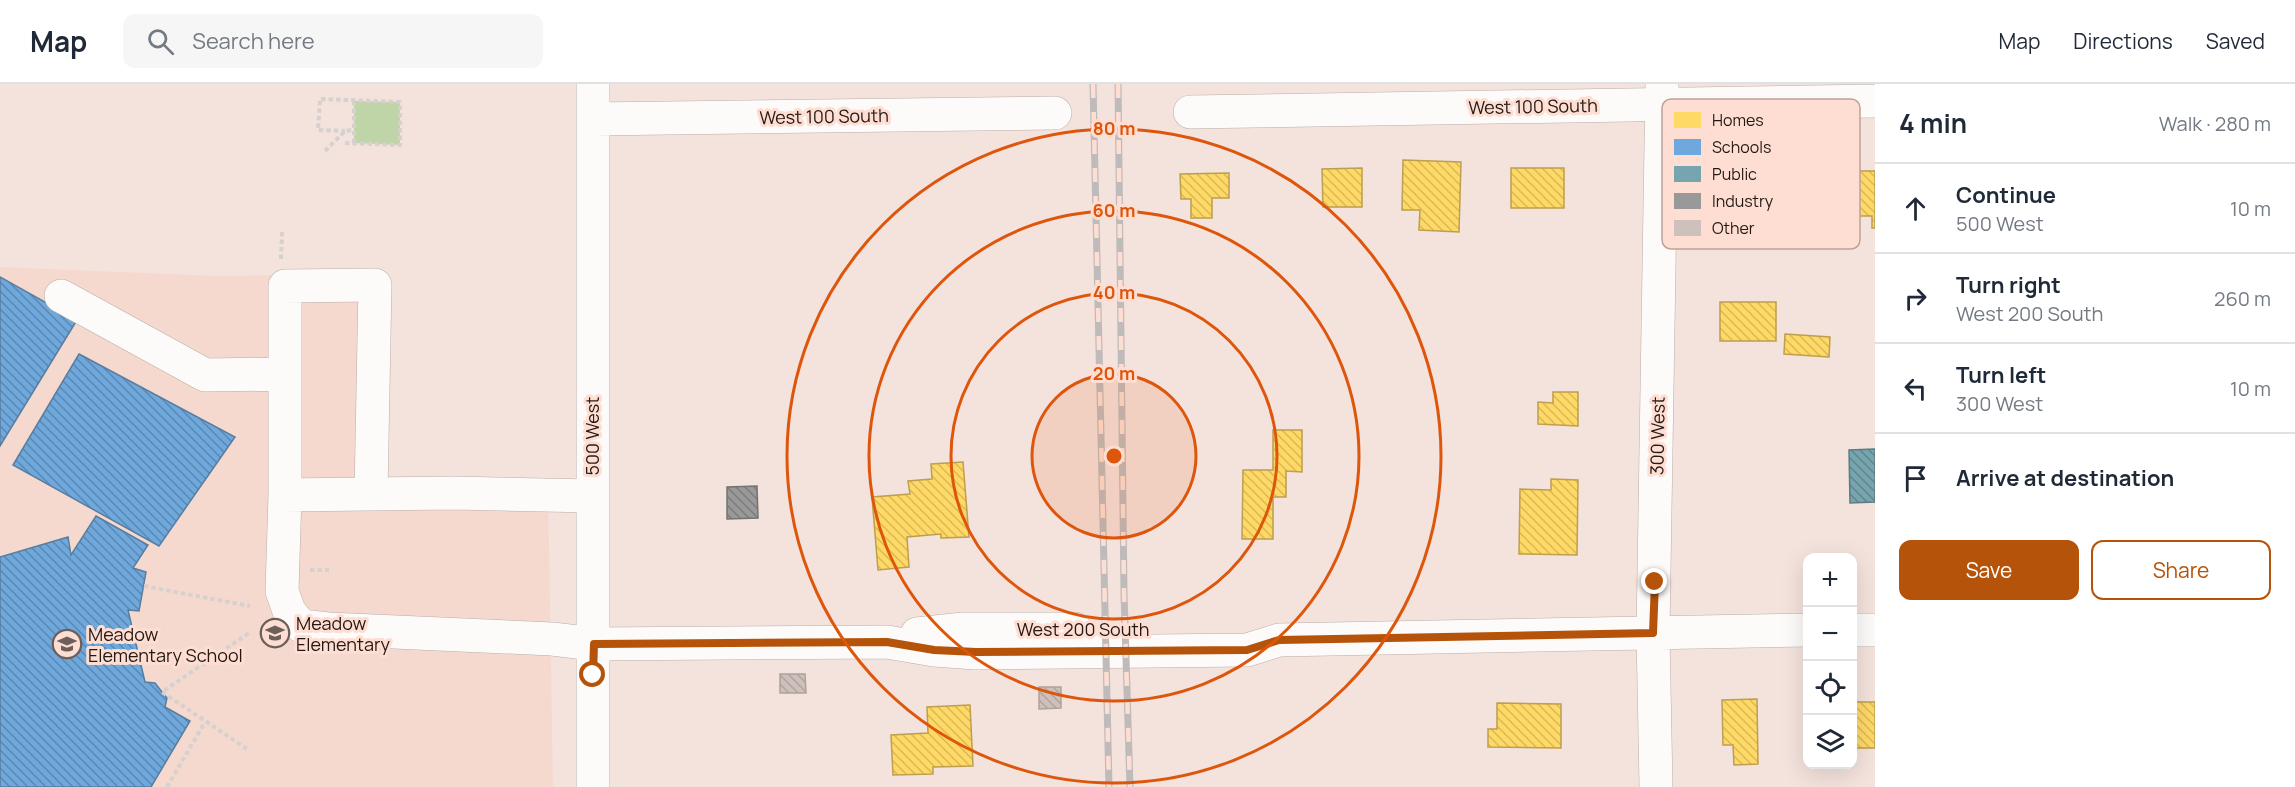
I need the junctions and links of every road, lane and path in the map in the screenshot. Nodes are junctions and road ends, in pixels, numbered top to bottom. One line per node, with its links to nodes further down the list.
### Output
1 (593, 84): 9 (street, 500 West)
2 (1662, 94): 3 (street, West 100 South); 7 (street, West 100 South); 28 (street, 300 West)
3 (1814, 99)
4 (354, 101): 10 (path); 11 (path); 13 (path)
5 (1860, 101): 6 (street, West 100 South)
6 (1875, 101)
7 (1190, 112)
8 (1055, 113): 9 (street, West 100 South)
9 (593, 119): 21 (street, 500 West)
10 (354, 130): 11 (path); 13 (path)
11 (345, 131): 14 (path)
12 (345, 143): 13 (path)
13 (354, 143)
14 (325, 151)
15 (282, 232): 16 (path)
16 (281, 261)
17 (61, 296): 18 (street)
18 (285, 374): 19 (street); 20 (street)
19 (371, 494): 20 (street); 21 (street)
20 (285, 495): 29 (street, West 200 South)
21 (592, 496): 29 (street, 500 West)
22 (144, 586): 23 (path)
23 (250, 606)
24 (1803, 630): 28 (street, West 200 South)
25 (1857, 630): 26 (street)
26 (1875, 630)
27 (249, 633): 30 (path)
28 (1653, 633): 29 (street, West 200 South); 34 (street, 300 West)
29 (594, 644): 33 (street, 500 West)
30 (205, 722): 31 (path); 32 (path)
31 (247, 749)
32 (166, 787)
33 (593, 787)
34 (1656, 787)

